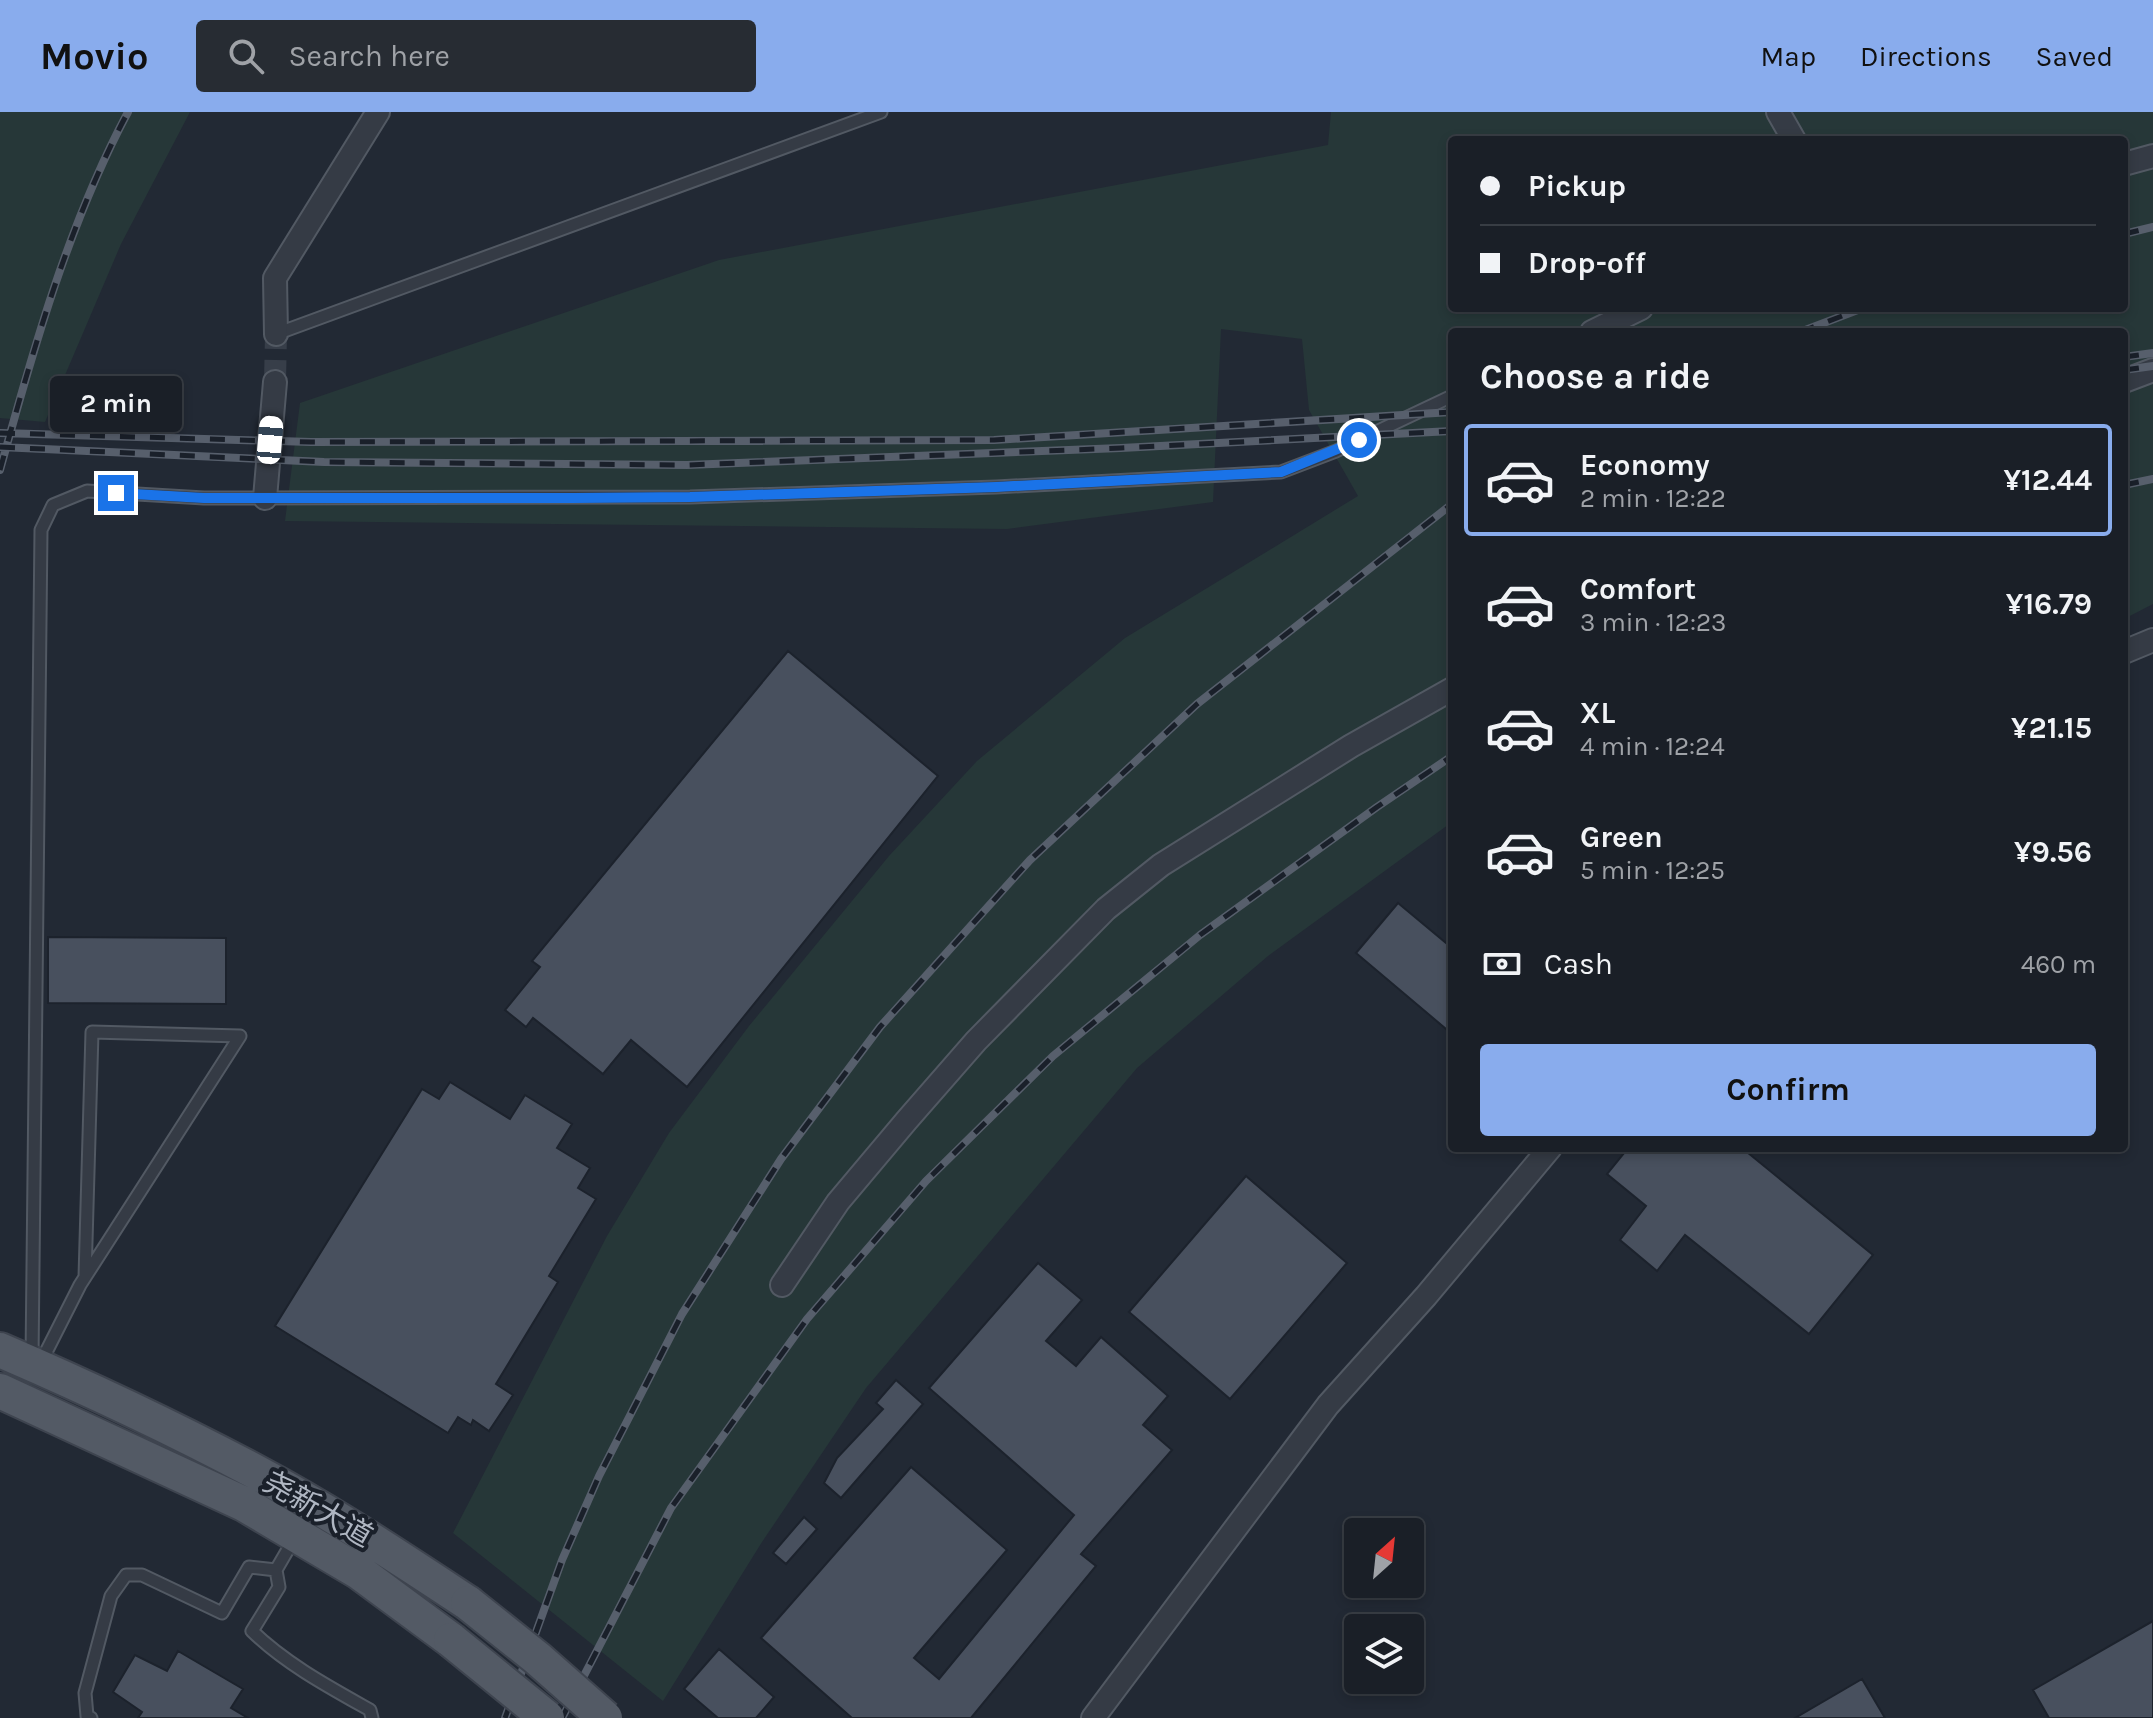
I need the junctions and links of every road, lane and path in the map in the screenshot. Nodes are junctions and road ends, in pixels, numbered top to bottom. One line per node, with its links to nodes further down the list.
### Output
1 (378, 112): 9 (street)
2 (881, 112): 9 (lane)
3 (1778, 112): 4 (street)
4 (1792, 136)
5 (2153, 156): 6 (street)
6 (2128, 163)
7 (1633, 312): 8 (street)
8 (1600, 328)
9 (276, 334)
10 (2153, 370): 11 (street)
11 (2128, 379)
12 (275, 382): 14 (street)
13 (1448, 398): 14 (lane)
14 (265, 498): 21 (lane)
15 (2153, 640): 16 (street)
16 (2128, 650)
17 (1448, 691): 20 (street)
18 (1547, 1152): 29 (street)
19 (85, 1277): 19 (lane); 21 (lane)
20 (782, 1285)
21 (20, 1360): 28 (main road, 尧新大道, bridge)
22 (10, 1395): 23 (main road, 尧新大道)
23 (297, 1535): 24 (lane); 27 (main road, 尧新大道, bridge)
24 (276, 1570): 25 (lane); 26 (lane)
25 (91, 1718)
26 (372, 1718)
27 (547, 1718)
28 (605, 1718)
29 (1093, 1718)

